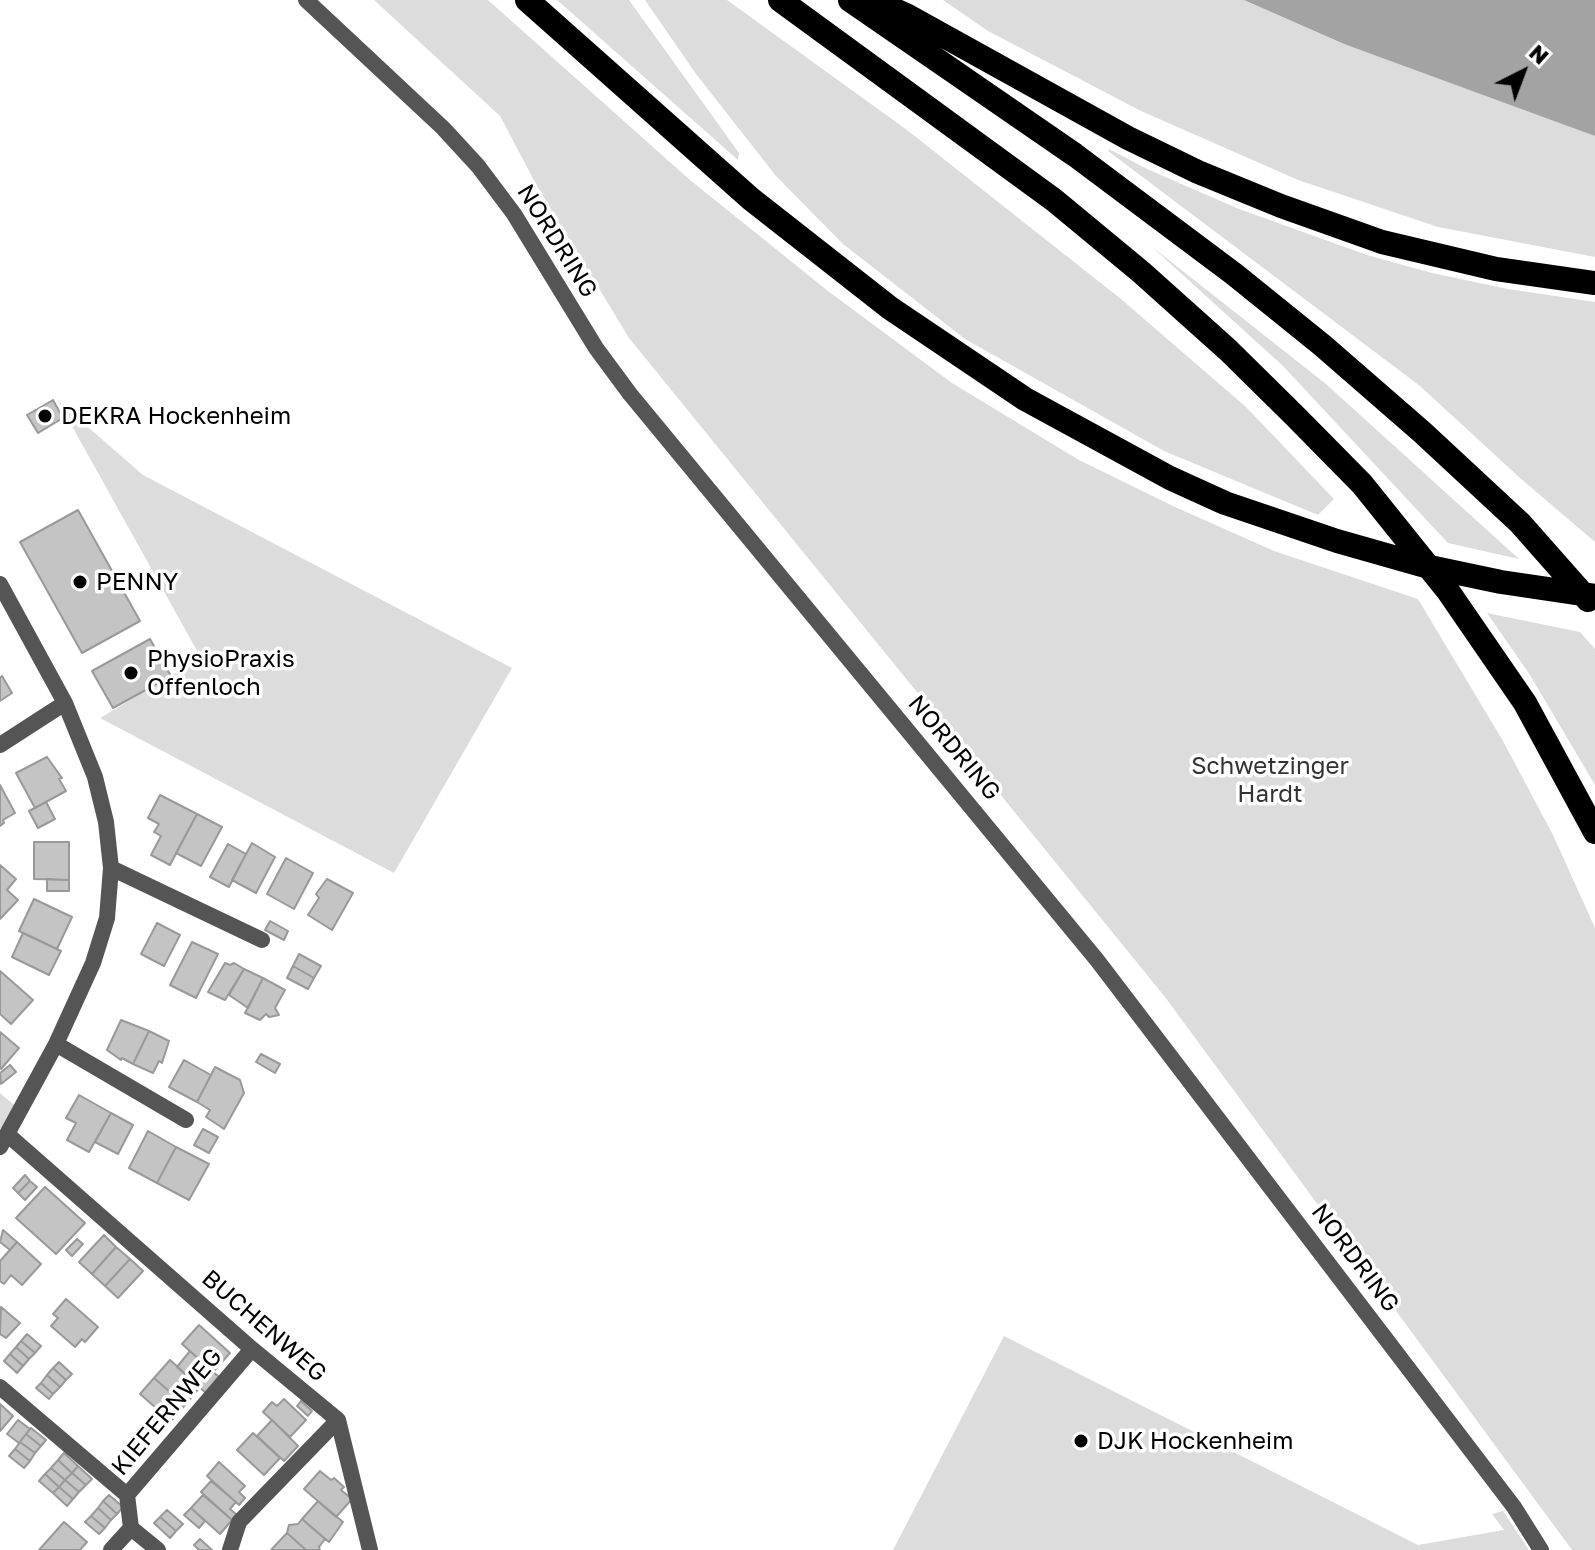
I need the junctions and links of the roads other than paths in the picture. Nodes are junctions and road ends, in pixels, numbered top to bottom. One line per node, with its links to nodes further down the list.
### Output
1 (306, 0): 27 (street, NORDRING)
2 (527, 0): 8 (highway)
3 (780, 0): 12 (highway)
4 (850, 0): 9 (highway)
5 (873, 0): 6 (highway)
6 (1595, 283)
7 (0, 584): 10 (street)
8 (1595, 596)
9 (1595, 607)
10 (65, 703): 11 (street); 13 (street)
11 (0, 745)
12 (1595, 832)
13 (111, 868): 14 (street); 15 (street)
14 (262, 940)
15 (56, 1044): 16 (street); 17 (street)
16 (186, 1120)
17 (3, 1141): 18 (street, BUCHENWEG)
18 (252, 1349): 20 (street, BUCHENWEG); 21 (street, KIEFERNWEG)
19 (0, 1387): 21 (street)
20 (338, 1420): 25 (street); 26 (street)
21 (127, 1495): 22 (street, KIEFERNWEG)
22 (131, 1528): 23 (street); 24 (street)
23 (111, 1550)
24 (158, 1550)
25 (230, 1550)
26 (370, 1550)
27 (1541, 1550)

